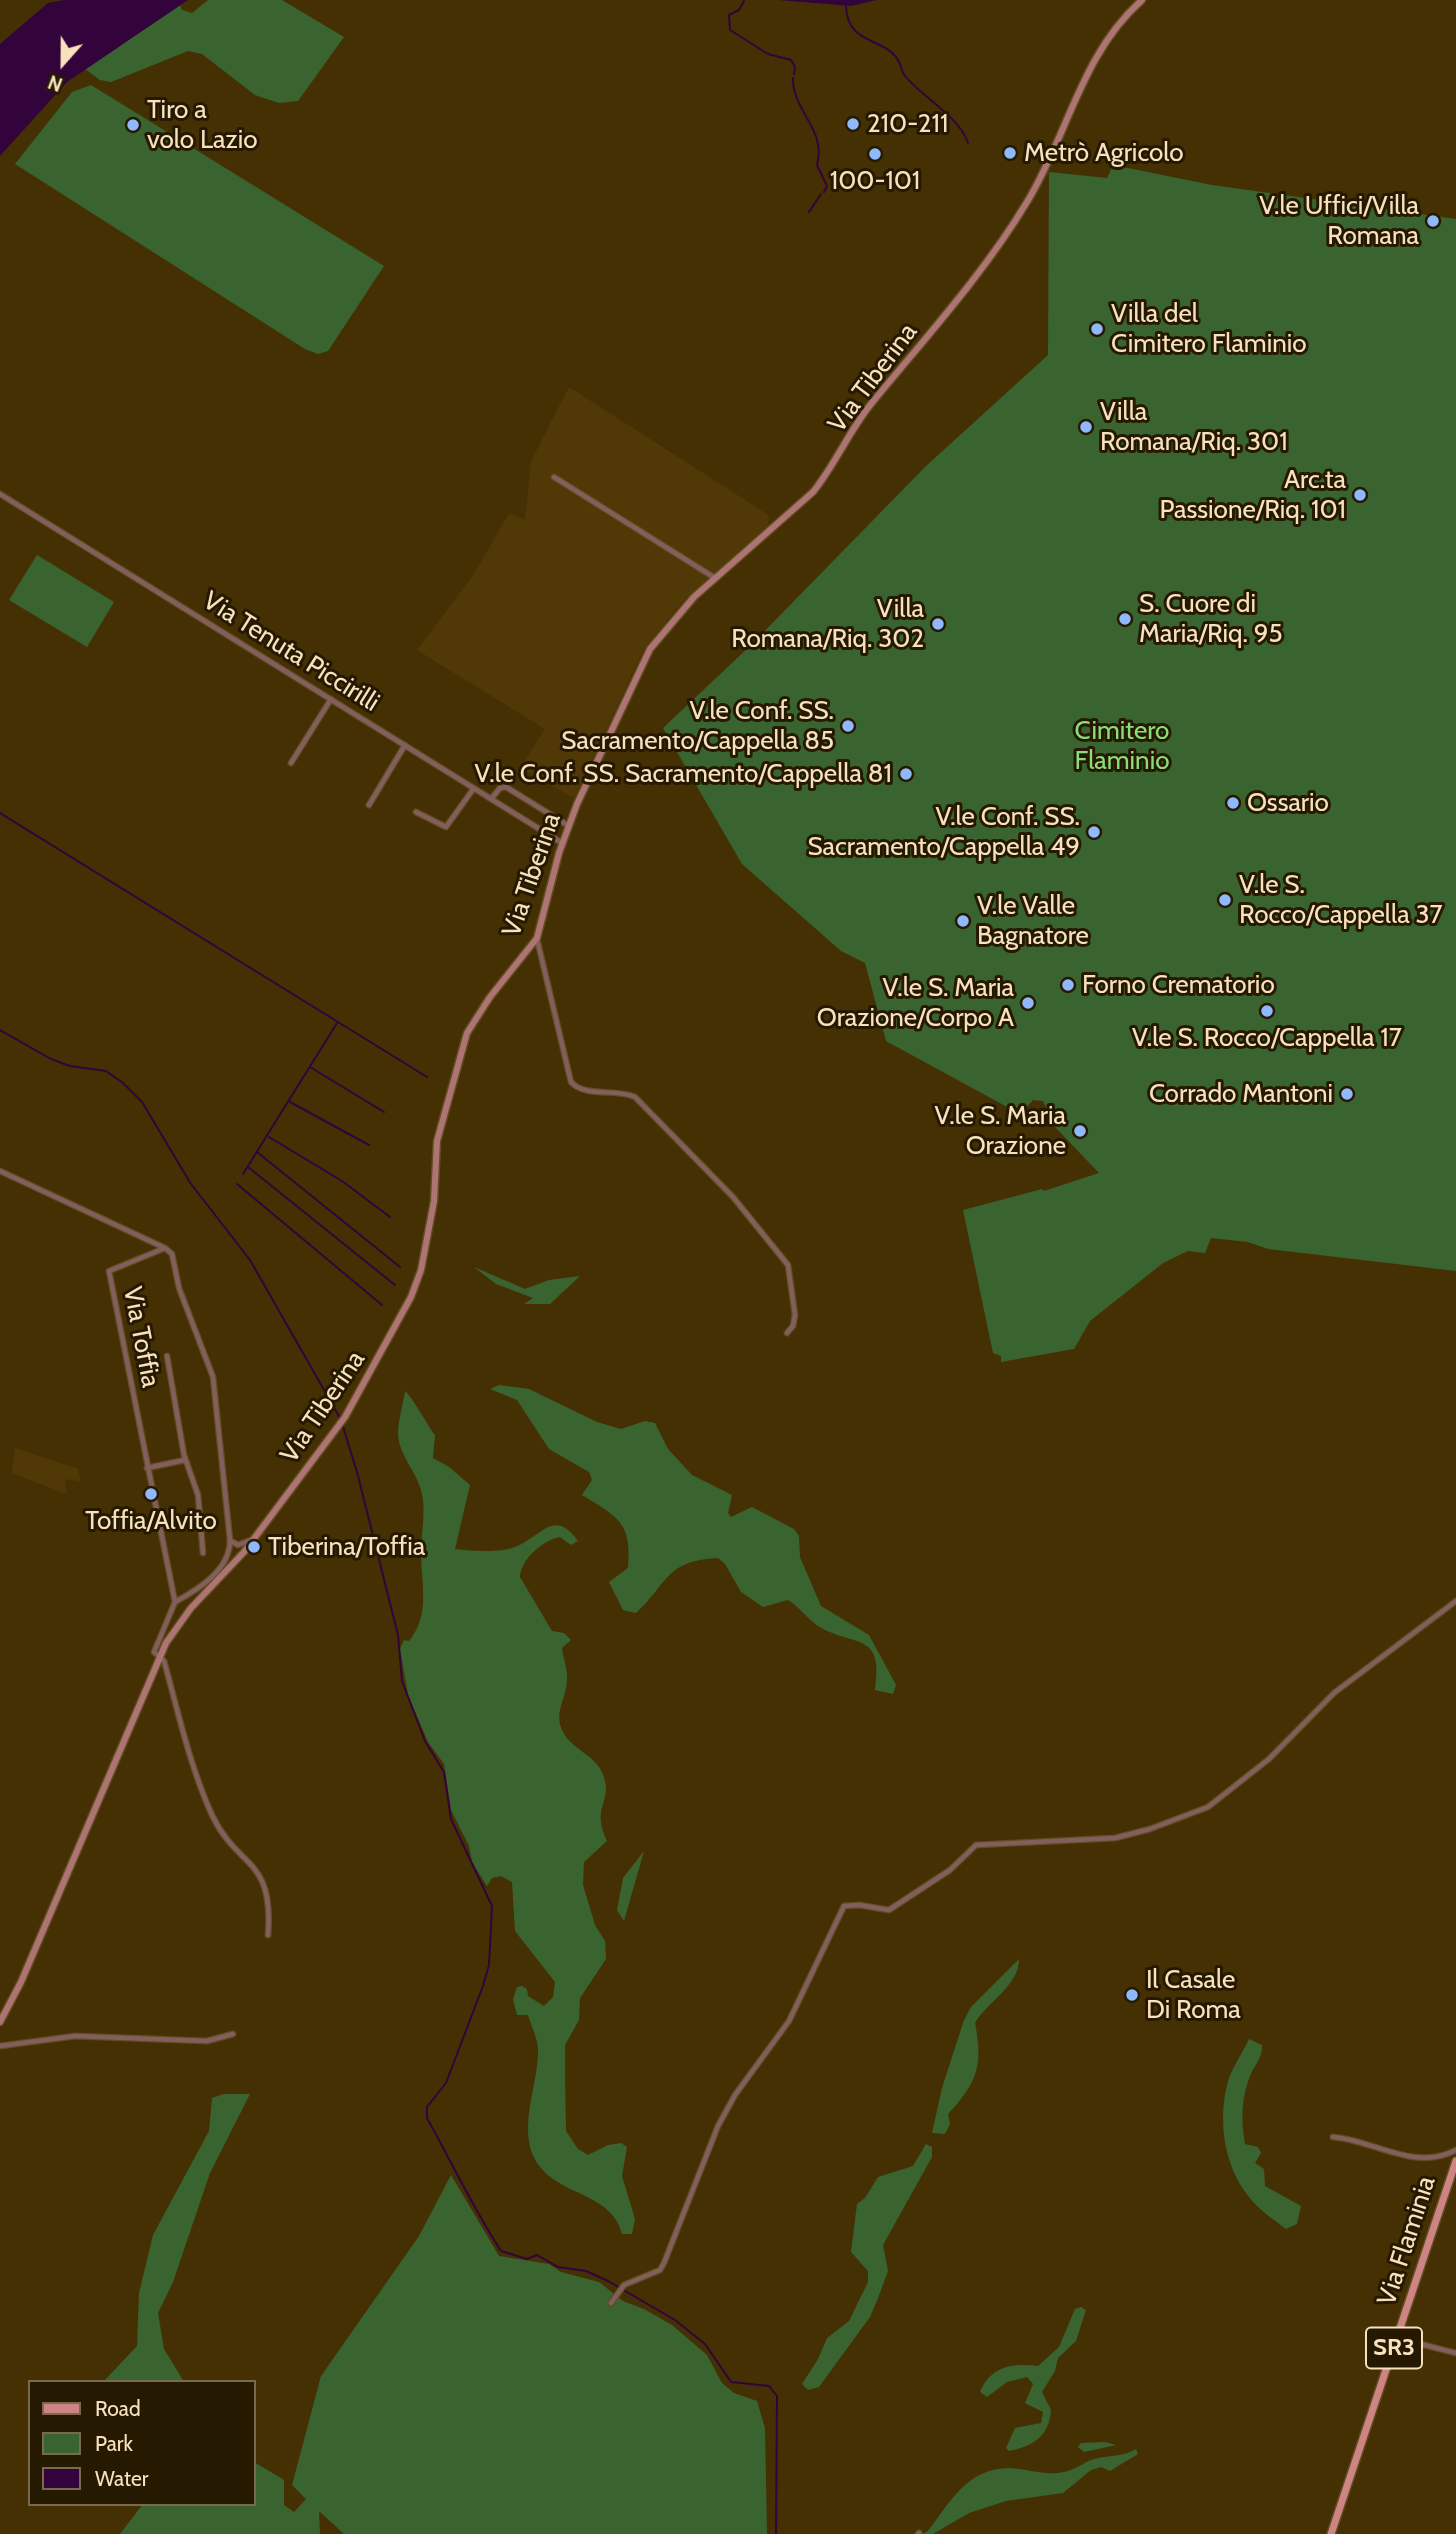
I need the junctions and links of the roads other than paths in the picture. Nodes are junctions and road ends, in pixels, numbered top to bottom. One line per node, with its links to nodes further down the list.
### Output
1 (1142, 0): 4 (main road, Via Tiberina)
2 (554, 477): 4 (street)
3 (0, 494): 5 (street, Via Tenuta Piccirilli)
4 (716, 578): 12 (main road, Via Tiberina)
5 (331, 699): 6 (street, Via Tenuta Piccirilli); 7 (street)
6 (405, 745): 8 (street, Via Tenuta Piccirilli); 10 (street)
7 (292, 763)
8 (474, 788): 9 (street, Via Tenuta Piccirilli); 11 (street)
9 (491, 799): 12 (street); 13 (street, Via Tenuta Piccirilli)
10 (369, 804)
11 (416, 812)
12 (569, 826): 13 (main road, Via Tiberina)
13 (562, 843): 14 (main road, Via Tiberina)
14 (537, 938): 17 (street); 21 (main road, Via Tiberina)
15 (0, 1171): 16 (street)
16 (165, 1248): 20 (street, Via Toffia); 22 (street, Via Toffia)
17 (787, 1333)
18 (167, 1356): 19 (street)
19 (185, 1460): 20 (street); 25 (street)
20 (147, 1468): 27 (street, Via Toffia)
21 (254, 1539): 23 (street); 24 (main road, Via Tiberina)
22 (230, 1540): 23 (street); 27 (street)
23 (238, 1545): 24 (street)
24 (244, 1552): 28 (main road, Via Tiberina)
25 (203, 1553)
26 (1456, 1601): 36 (street)
27 (176, 1602): 28 (street)
28 (160, 1657): 29 (street); 30 (main road, Via Tiberina)
29 (268, 1935)
30 (0, 2022)
31 (233, 2034): 32 (street)
32 (0, 2046)
33 (1333, 2137): 34 (street)
34 (1456, 2150)
35 (1456, 2161): 37 (main road, Via Flaminia / SR3)
36 (611, 2303)
37 (1397, 2338): 38 (street); 39 (main road, Via Flaminia / SR3)
38 (1456, 2353)
39 (1331, 2534)

